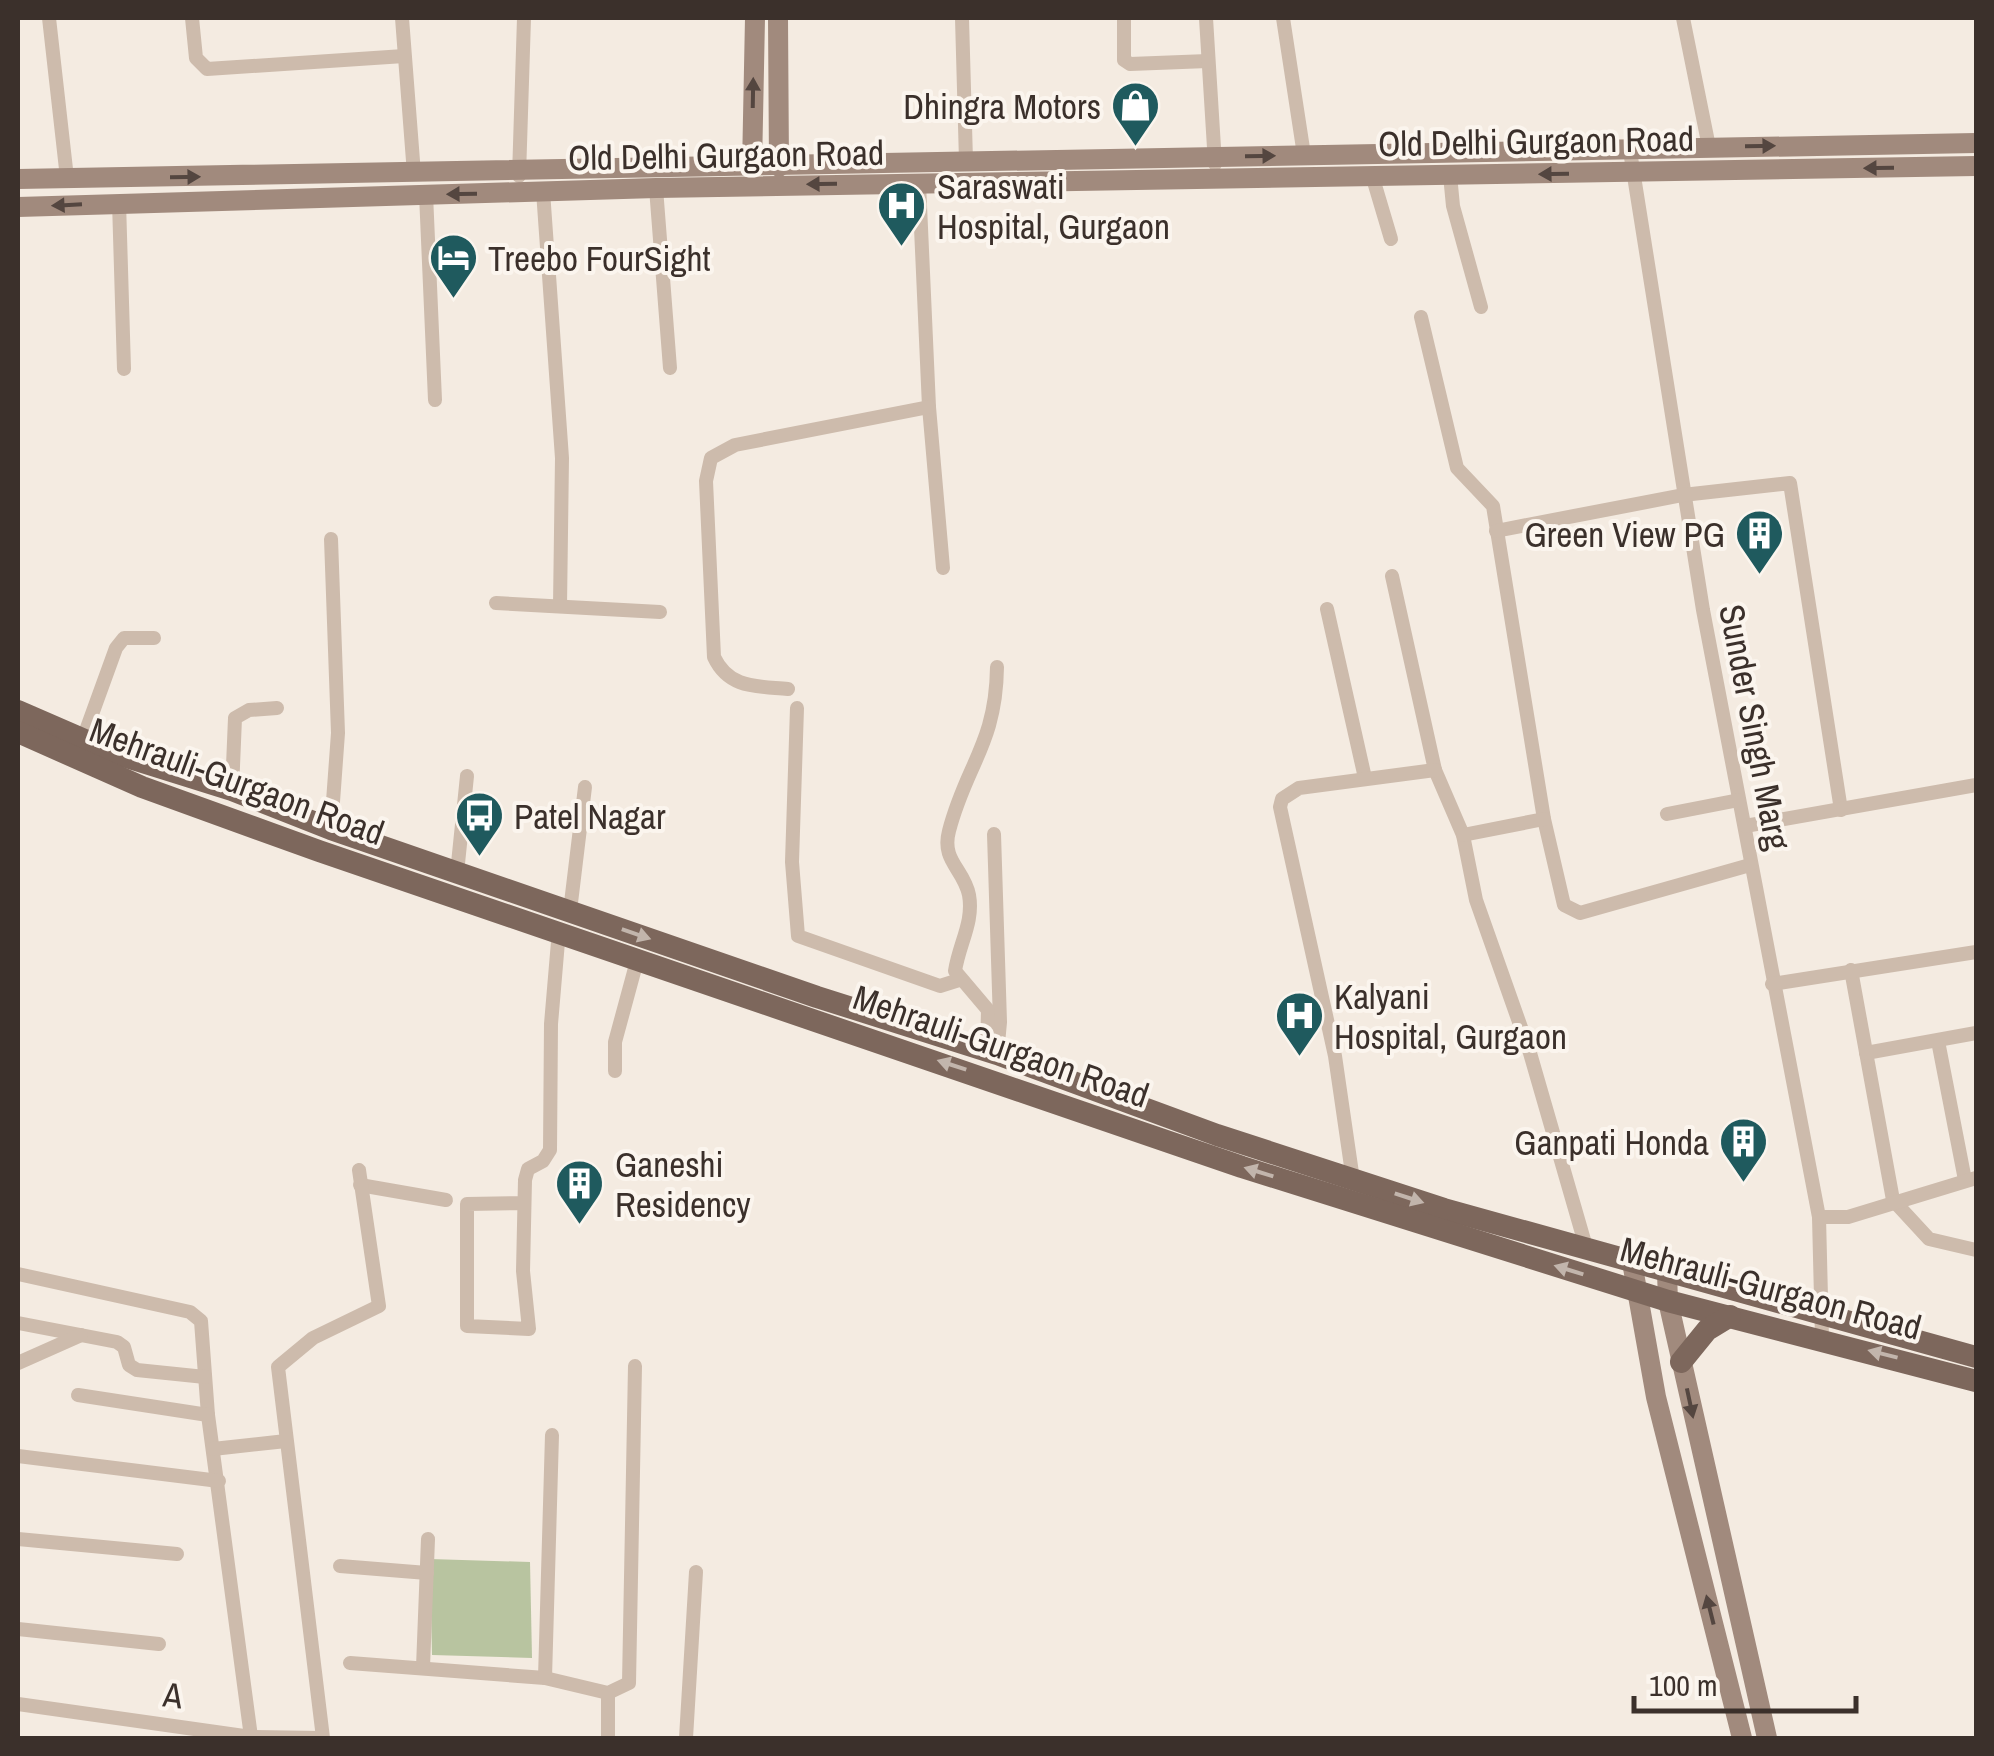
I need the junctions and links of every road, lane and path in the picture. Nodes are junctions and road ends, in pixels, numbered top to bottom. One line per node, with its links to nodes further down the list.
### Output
1 (49, 18): 28 (street)
2 (192, 18): 12 (street)
3 (402, 18): 12 (street)
4 (524, 18): 31 (street)
5 (756, 18): 22 (main road, one-way to 5)
6 (778, 18): 21 (main road)
7 (962, 18): 19 (street)
8 (1124, 18): 13 (street)
9 (1206, 18): 13 (street)
10 (1283, 18): 17 (street)
11 (1683, 18): 15 (street)
12 (404, 56): 24 (street)
13 (1208, 61): 18 (street)
14 (1976, 143): 15 (main road, Old Delhi Gurgaon Road, one-way to 14)
15 (1709, 147): 16 (main road, Old Delhi Gurgaon Road)
16 (1630, 151): 17 (main road, Old Delhi Gurgaon Road); 23 (street, Sunder Singh Marg)
17 (1304, 155): 18 (main road, Old Delhi Gurgaon Road, one-way to 17)
18 (1215, 157): 19 (main road, Old Delhi Gurgaon Road); 30 (street)
19 (966, 161): 21 (main road, Old Delhi Gurgaon Road)
20 (1976, 166): 23 (main road, Old Delhi Gurgaon Road, one-way to 23)
21 (779, 167): 22 (main road, Old Delhi Gurgaon Road)
22 (752, 168): 31 (main road, Old Delhi Gurgaon Road)
23 (1631, 173): 26 (main road, Old Delhi Gurgaon Road, one-way to 26); 45 (street, Sunder Singh Marg)
24 (414, 174): 27 (main road, Old Delhi Gurgaon Road, one-way to 24); 31 (main road, Old Delhi Gurgaon Road)
25 (1372, 174): 26 (main road, Old Delhi Gurgaon Road); 30 (main road, Old Delhi Gurgaon Road); 38 (street)
26 (1450, 175): 39 (street)
27 (140, 177): 28 (main road, Old Delhi Gurgaon Road); 36 (main road)
28 (68, 178): 29 (main road, Old Delhi Gurgaon Road)
29 (18, 179)
30 (1217, 179): 32 (main road, Old Delhi Gurgaon Road)
31 (520, 182): 34 (main road, Old Delhi Gurgaon Road); 35 (main road, Old Delhi Gurgaon Road, one-way to 35)
32 (919, 183): 33 (main road, Old Delhi Gurgaon Road, one-way to 33); 44 (street)
33 (656, 188): 34 (main road, Old Delhi Gurgaon Road); 41 (street)
34 (543, 192): 51 (street)
35 (426, 194): 36 (main road, Old Delhi Gurgaon Road); 43 (street)
36 (129, 202): 37 (main road, Old Delhi Gurgaon Road, one-way to 37); 42 (street)
37 (18, 207)
38 (1390, 239)
39 (1481, 307)
40 (1421, 316): 46 (street)
41 (670, 368)
42 (124, 369)
43 (435, 400)
44 (929, 407): 48 (street); 56 (street)
45 (1684, 496): 46 (street); 68 (street, Sunder Singh Marg); 69 (street)
46 (1496, 530): 71 (street)
47 (331, 539): 73 (street)
48 (943, 568)
49 (1392, 576): 62 (street)
50 (496, 603): 51 (street)
51 (560, 606): 53 (street)
52 (1327, 609): 64 (street)
53 (660, 612)
54 (154, 638): 61 (street)
55 (997, 668): 83 (street)
56 (788, 689)
57 (277, 708): 67 (street)
58 (798, 708): 83 (street)
59 (18, 711): 61 (main road, Mehrauli-Gurgaon Road)
60 (18, 732): 78 (main road, Mehrauli-Gurgaon Road)
61 (84, 740): 67 (main road, Mehrauli-Gurgaon Road)
62 (1436, 770): 64 (street); 75 (street)
63 (468, 776): 77 (street)
64 (1365, 778): 91 (street)
65 (1976, 785): 69 (street)
66 (585, 787): 79 (street)
67 (232, 790): 73 (main road, Mehrauli-Gurgaon Road)
68 (1739, 800): 70 (street); 72 (street, Sunder Singh Marg)
69 (1842, 810): 72 (street)
70 (1667, 814)
71 (1544, 819): 75 (street); 76 (street)
72 (1745, 826): 76 (street, Sunder Singh Marg)
73 (331, 829): 77 (main road, Mehrauli-Gurgaon Road)
74 (994, 834): 88 (street)
75 (1462, 836): 96 (street)
76 (1750, 865): 84 (street, Sunder Singh Marg)
77 (458, 873): 78 (main road, Mehrauli-Gurgaon Road)
78 (487, 895): 79 (main road, Mehrauli-Gurgaon Road)
79 (564, 921): 81 (main road, Mehrauli-Gurgaon Road); 88 (main road, Mehrauli-Gurgaon Road, one-way to 88); 94 (street)
80 (1976, 952): 82 (street)
81 (638, 957): 88 (main road, Mehrauli-Gurgaon Road, one-way to 81); 89 (street)
82 (1851, 970): 84 (street); 87 (street)
83 (959, 980): 88 (street)
84 (1772, 984): 95 (street, Sunder Singh Marg)
85 (1976, 1033): 86 (street)
86 (1938, 1040): 87 (street); 90 (street)
87 (1866, 1053): 93 (street)
88 (997, 1061): 91 (main road, Mehrauli-Gurgaon Road); 101 (main road, Mehrauli-Gurgaon Road, one-way to 88)
89 (615, 1071)
90 (1971, 1179): 93 (street)
91 (1353, 1180): 96 (main road, Mehrauli-Gurgaon Road, one-way to 96)
92 (446, 1200): 117 (street)
93 (1893, 1200): 95 (street); 97 (street)
94 (524, 1203): 94 (street)
95 (1819, 1217): 103 (street, Sunder Singh Marg)
96 (1586, 1247): 98 (main road, Mehrauli-Gurgaon Road)
97 (1976, 1250)
98 (1632, 1262): 99 (main road, Mehrauli-Gurgaon Road); 101 (main road)
99 (1667, 1273): 102 (main road); 103 (main road, Mehrauli-Gurgaon Road)
100 (18, 1274): 112 (street)
101 (1634, 1290): 102 (main road, Mehrauli-Gurgaon Road); 139 (main road, one-way to 101)
102 (1668, 1301): 104 (main road, Mehrauli-Gurgaon Road); 109 (main road)
103 (1824, 1314): 107 (street, Sunder Singh Marg); 108 (main road, Mehrauli-Gurgaon Road)
104 (1730, 1316): 107 (main road, Mehrauli-Gurgaon Road); 109 (main road)
105 (18, 1323): 106 (street)
106 (81, 1335): 110 (street); 112 (street)
107 (1822, 1338): 113 (main road, Mehrauli-Gurgaon Road, one-way to 107)
108 (1976, 1357)
109 (1682, 1362): 140 (main road, one-way to 140)
110 (18, 1363)
111 (635, 1366): 132 (street)
112 (205, 1376): 115 (street)
113 (1976, 1381)
114 (78, 1396): 115 (street)
115 (208, 1414): 118 (street)
116 (552, 1435): 131 (street)
117 (286, 1442): 118 (street); 136 (street)
118 (213, 1449): 120 (street)
119 (18, 1456): 120 (street)
120 (218, 1481): 135 (street)
121 (428, 1539): 126 (street)
122 (18, 1540): 123 (street)
123 (177, 1554)
124 (340, 1566): 126 (street)
125 (696, 1572): 138 (street)
126 (427, 1573): 130 (street)
127 (18, 1629): 128 (street)
128 (159, 1644)
129 (350, 1663): 130 (street)
130 (423, 1668): 131 (street)
131 (544, 1678): 132 (street)
132 (608, 1692): 137 (street)
133 (18, 1704): 134 (street, A)
134 (195, 1733): 135 (street, A)
135 (251, 1737): 136 (street, A)
136 (322, 1738)
137 (608, 1738)
138 (686, 1738)
139 (1742, 1738)
140 (1767, 1738)

